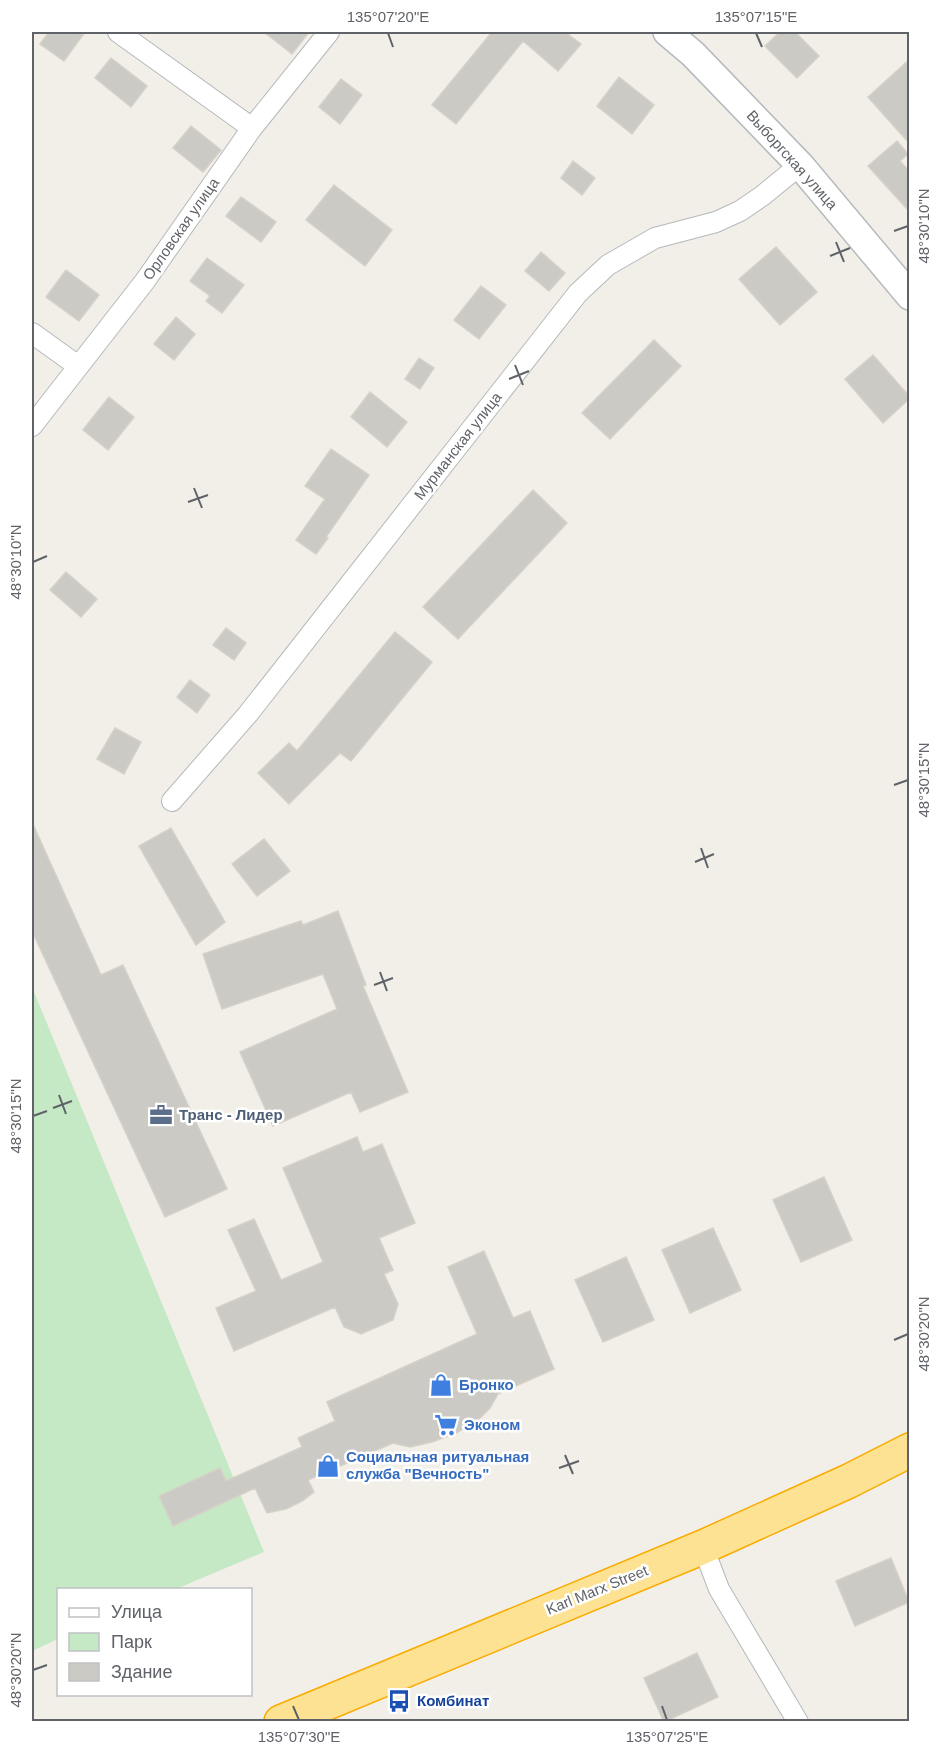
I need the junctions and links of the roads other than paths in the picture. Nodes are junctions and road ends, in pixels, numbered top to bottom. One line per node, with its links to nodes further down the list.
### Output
1 (118, 32): 4 (street)
2 (329, 32): 4 (street, Орловская улица)
3 (667, 32): 5 (street, Выборгская улица)
4 (252, 128): 8 (street, Орловская улица)
5 (800, 165): 6 (street, Выборгская улица); 10 (street, Мурманская улица)
6 (909, 296)
7 (32, 333): 8 (street)
8 (78, 366): 9 (street, Орловская улица)
9 (32, 426)
10 (172, 801)
11 (909, 1450): 12 (highway, Karl Marx Street)
12 (703, 1547): 13 (highway, Karl Marx Street); 14 (street)
13 (281, 1722)
14 (798, 1722)

